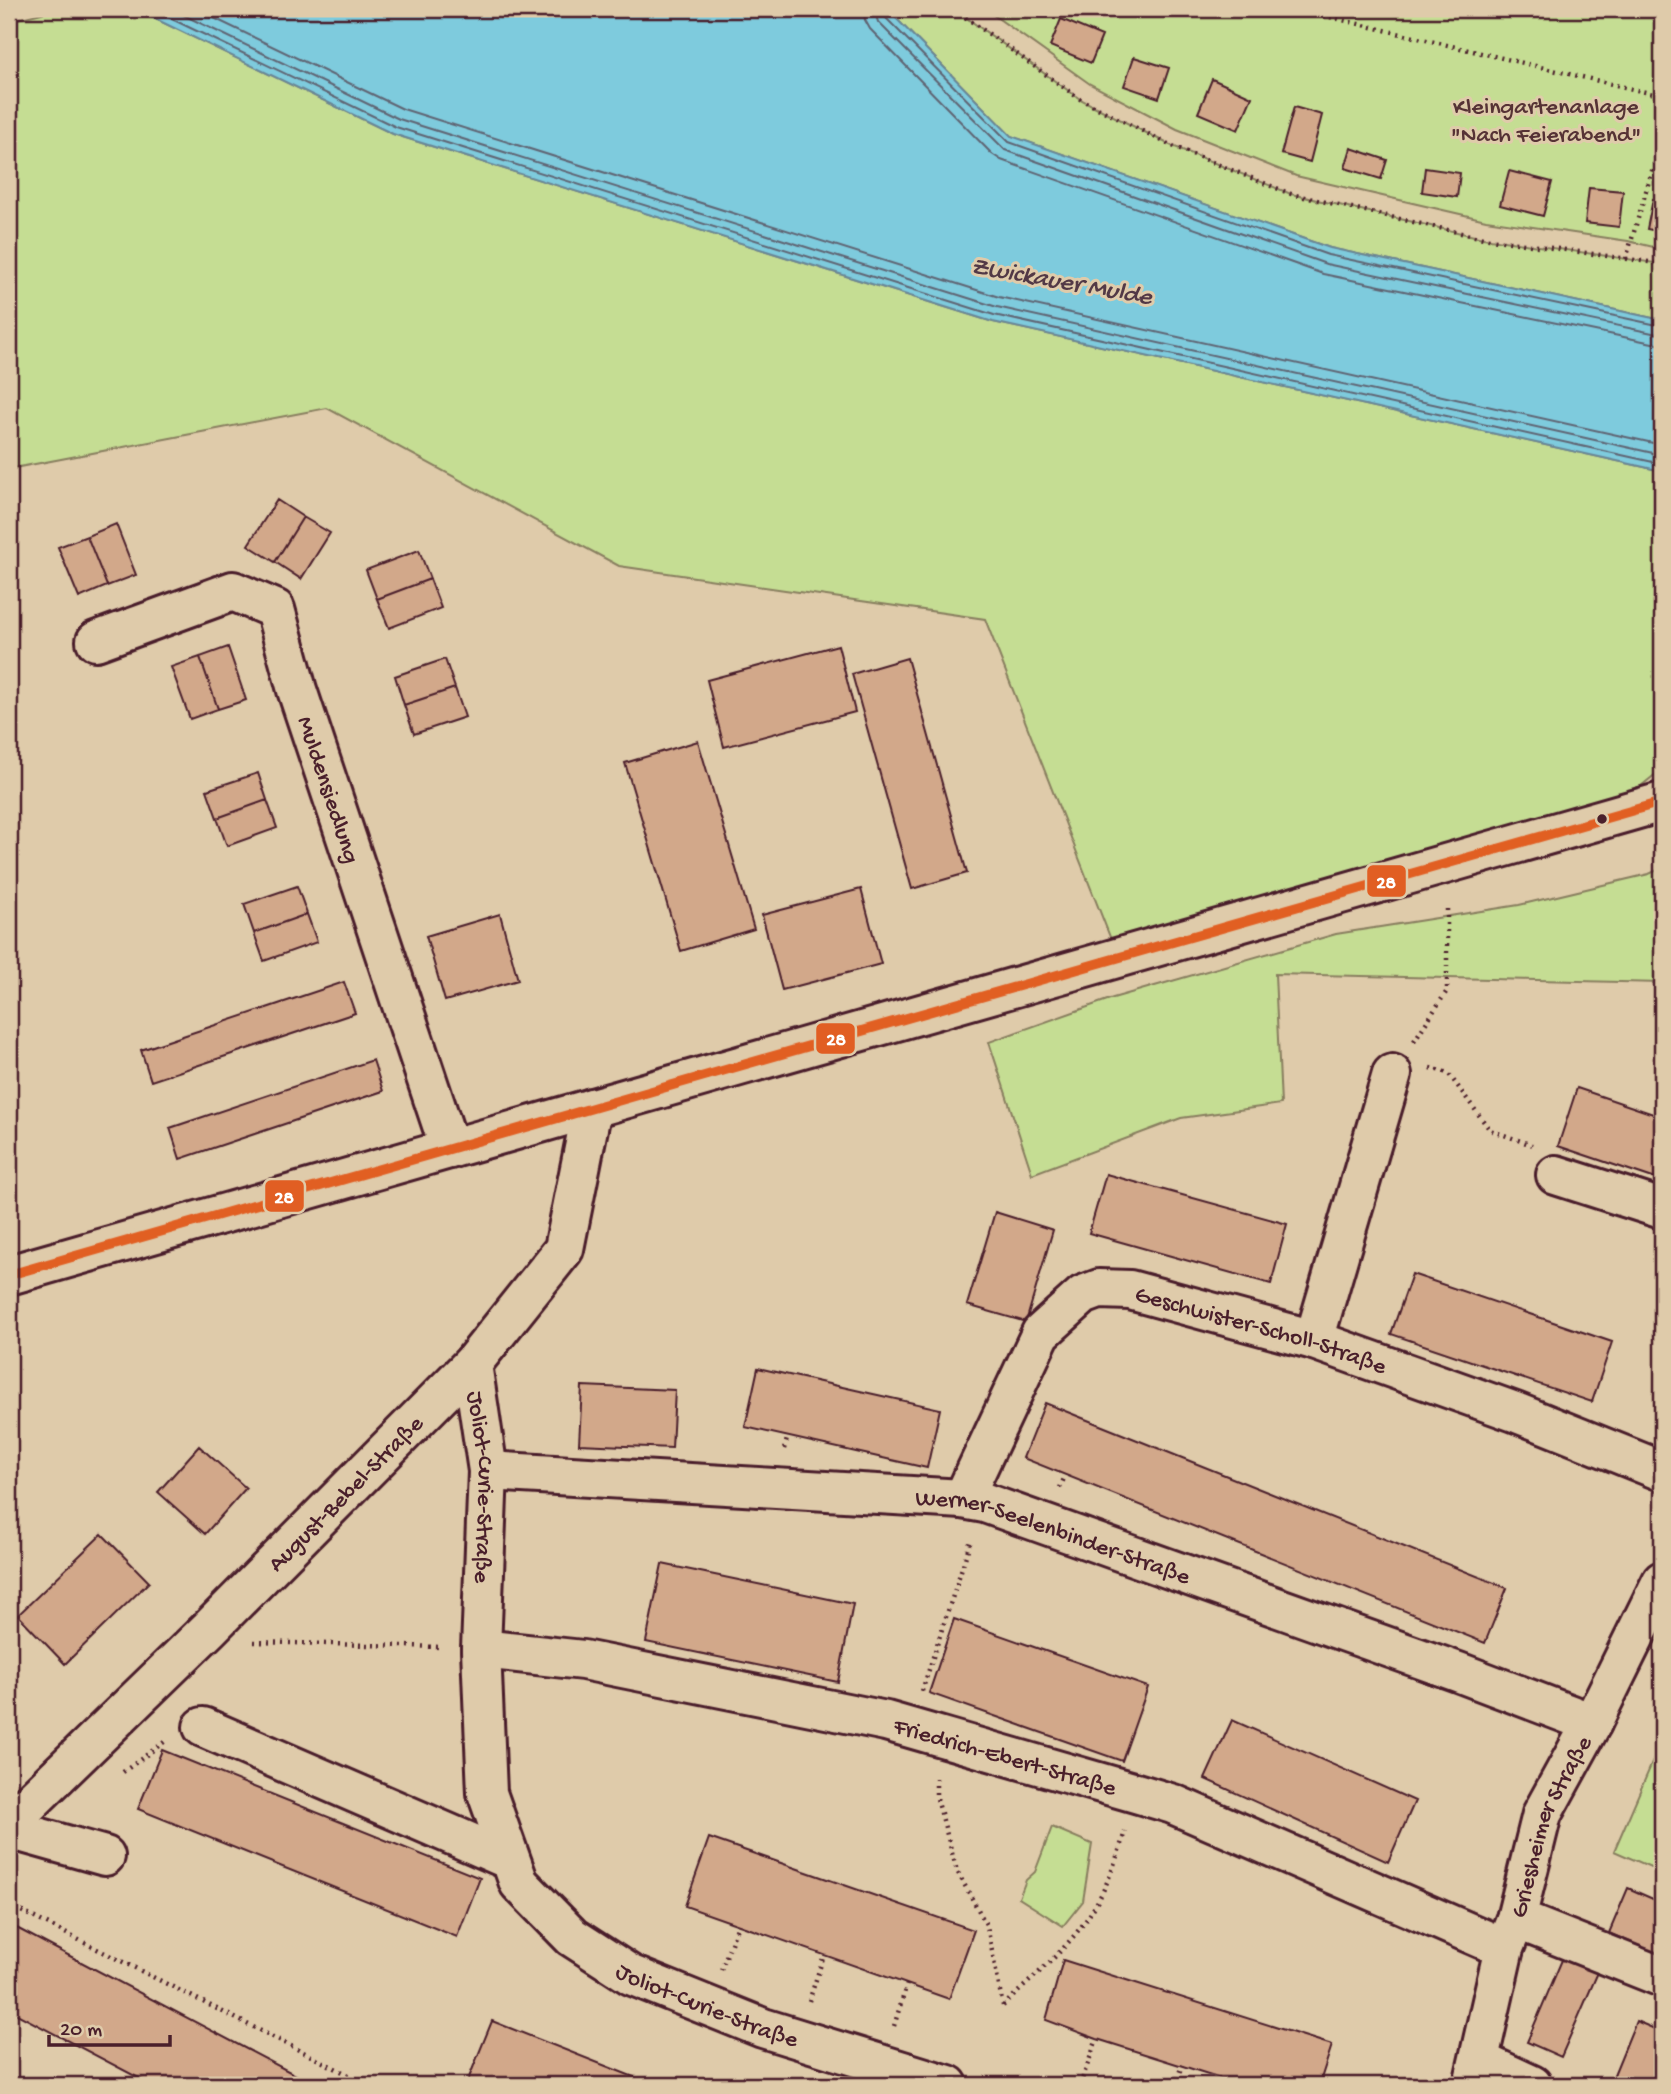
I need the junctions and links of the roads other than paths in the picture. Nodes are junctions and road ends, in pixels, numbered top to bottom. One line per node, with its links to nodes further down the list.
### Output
1 (96, 641): 5 (street, Muldensiedlung)
2 (1662, 802): 4 (street)
3 (1397, 1067): 9 (street)
4 (592, 1108): 5 (street); 10 (street, August-Bebel-Straße)
5 (450, 1149): 8 (street)
6 (1556, 1175): 7 (street)
7 (1662, 1209)
8 (9, 1275)
9 (1314, 1340): 12 (street, Geschwister-Scholl-Straße); 13 (street, Geschwister-Scholl-Straße)
10 (472, 1364): 11 (street, Joliot-Curie-Straße); 18 (street, August-Bebel-Straße)
11 (488, 1471): 13 (street, Werner-Seelenbinder-Straße); 15 (street, Joliot-Curie-Straße)
12 (1662, 1471)
13 (963, 1499): 16 (street, Werner-Seelenbinder-Straße)
14 (1662, 1581): 16 (street, Griesheimer Straße)
15 (481, 1649): 21 (street, Joliot-Curie-Straße); 22 (street, Friedrich-Ebert-Straße)
16 (1592, 1723): 22 (street, Griesheimer Straße)
17 (203, 1727): 21 (street)
18 (9, 1823)
19 (9, 1829): 20 (street)
20 (105, 1856)
21 (510, 1860): 25 (street, Joliot-Curie-Straße)
22 (1510, 1934): 23 (street, Friedrich-Ebert-Straße); 24 (street, Griesheimer Straße)
23 (1662, 1977)
24 (1477, 2073): 26 (street)
25 (926, 2082)
26 (1532, 2085)

